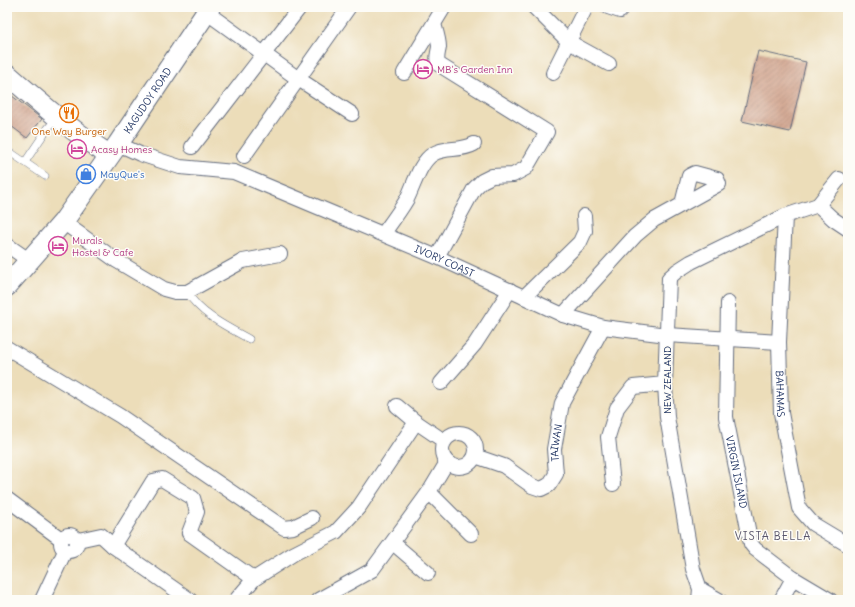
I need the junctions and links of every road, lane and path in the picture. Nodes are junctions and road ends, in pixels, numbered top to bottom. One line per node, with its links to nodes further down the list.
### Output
1 (300, 7): 9 (street)
2 (349, 7): 14 (street)
3 (444, 7): 7 (street)
4 (534, 7): 8 (street)
5 (586, 7): 8 (street)
6 (208, 9): 9 (street); 20 (street, KAGUDOY ROAD)
7 (434, 24): 11 (street); 34 (street)
8 (569, 42): 10 (street); 12 (street)
9 (265, 53): 14 (street); 18 (street)
10 (609, 64)
11 (404, 73)
12 (553, 73)
13 (7, 74): 16 (street)
14 (297, 78): 15 (street); 21 (street)
15 (352, 114)
16 (57, 118): 20 (street); 22 (lane)
17 (474, 144): 31 (street)
18 (192, 147)
19 (7, 150): 22 (lane)
20 (114, 150): 29 (street, KAGUDOY ROAD); 31 (street, IVORY COAST)
21 (244, 156)
22 (25, 162): 23 (lane)
23 (45, 176)
24 (839, 179): 26 (street)
25 (682, 204): 41 (street)
26 (818, 205): 28 (street); 30 (street)
27 (584, 216): 39 (street)
28 (785, 216): 43 (street, NEW ZEALAND); 46 (street, BAHAMAS)
29 (63, 222): 35 (street, KAGUDOY ROAD); 38 (street)
30 (848, 229)
31 (383, 234): 34 (street, IVORY COAST)
32 (7, 245): 35 (street)
33 (280, 254): 38 (street)
34 (437, 257): 37 (street, IVORY COAST)
35 (30, 261): 36 (street, KAGUDOY ROAD)
36 (7, 286)
37 (510, 290): 39 (street, IVORY COAST); 48 (street)
38 (187, 292): 45 (lane)
39 (524, 297): 41 (street, IVORY COAST)
40 (728, 303): 44 (street, VIRGIN ISLAND)
41 (563, 315): 42 (street, IVORY COAST)
42 (603, 326): 43 (street, IVORY COAST); 53 (street, TAIWAN)
43 (667, 335): 44 (street, IVORY COAST); 49 (street, NEW ZEALAND)
44 (727, 338): 46 (street, IVORY COAST); 65 (street, VIRGIN ISLAND)
45 (249, 339)
46 (779, 342): 62 (street, BAHAMAS)
47 (7, 348): 58 (street)
48 (441, 383)
49 (665, 384): 55 (street); 67 (street, NEW ZEALAND)
50 (397, 406): 51 (street)
51 (416, 422): 52 (street); 66 (street)
52 (444, 441): 53 (street); 54 (street)
53 (475, 456): 54 (street)
54 (446, 462): 56 (street)
55 (613, 484)
56 (429, 492): 59 (street); 60 (street)
57 (7, 499): 61 (street)
58 (312, 518)
59 (471, 534)
60 (392, 542): 64 (street); 71 (street)
61 (63, 545): 63 (street); 68 (street)
62 (848, 545)
63 (113, 546): 66 (street); 69 (street)
64 (428, 573)
65 (793, 578): 73 (street); 74 (street, VIRGIN ISLAND)
66 (254, 579): 70 (street)
67 (700, 595): 72 (street, NEW ZEALAND)
68 (42, 600)
69 (190, 600)
70 (236, 600)
71 (318, 600)
72 (719, 600)
73 (781, 600)
74 (830, 600)

